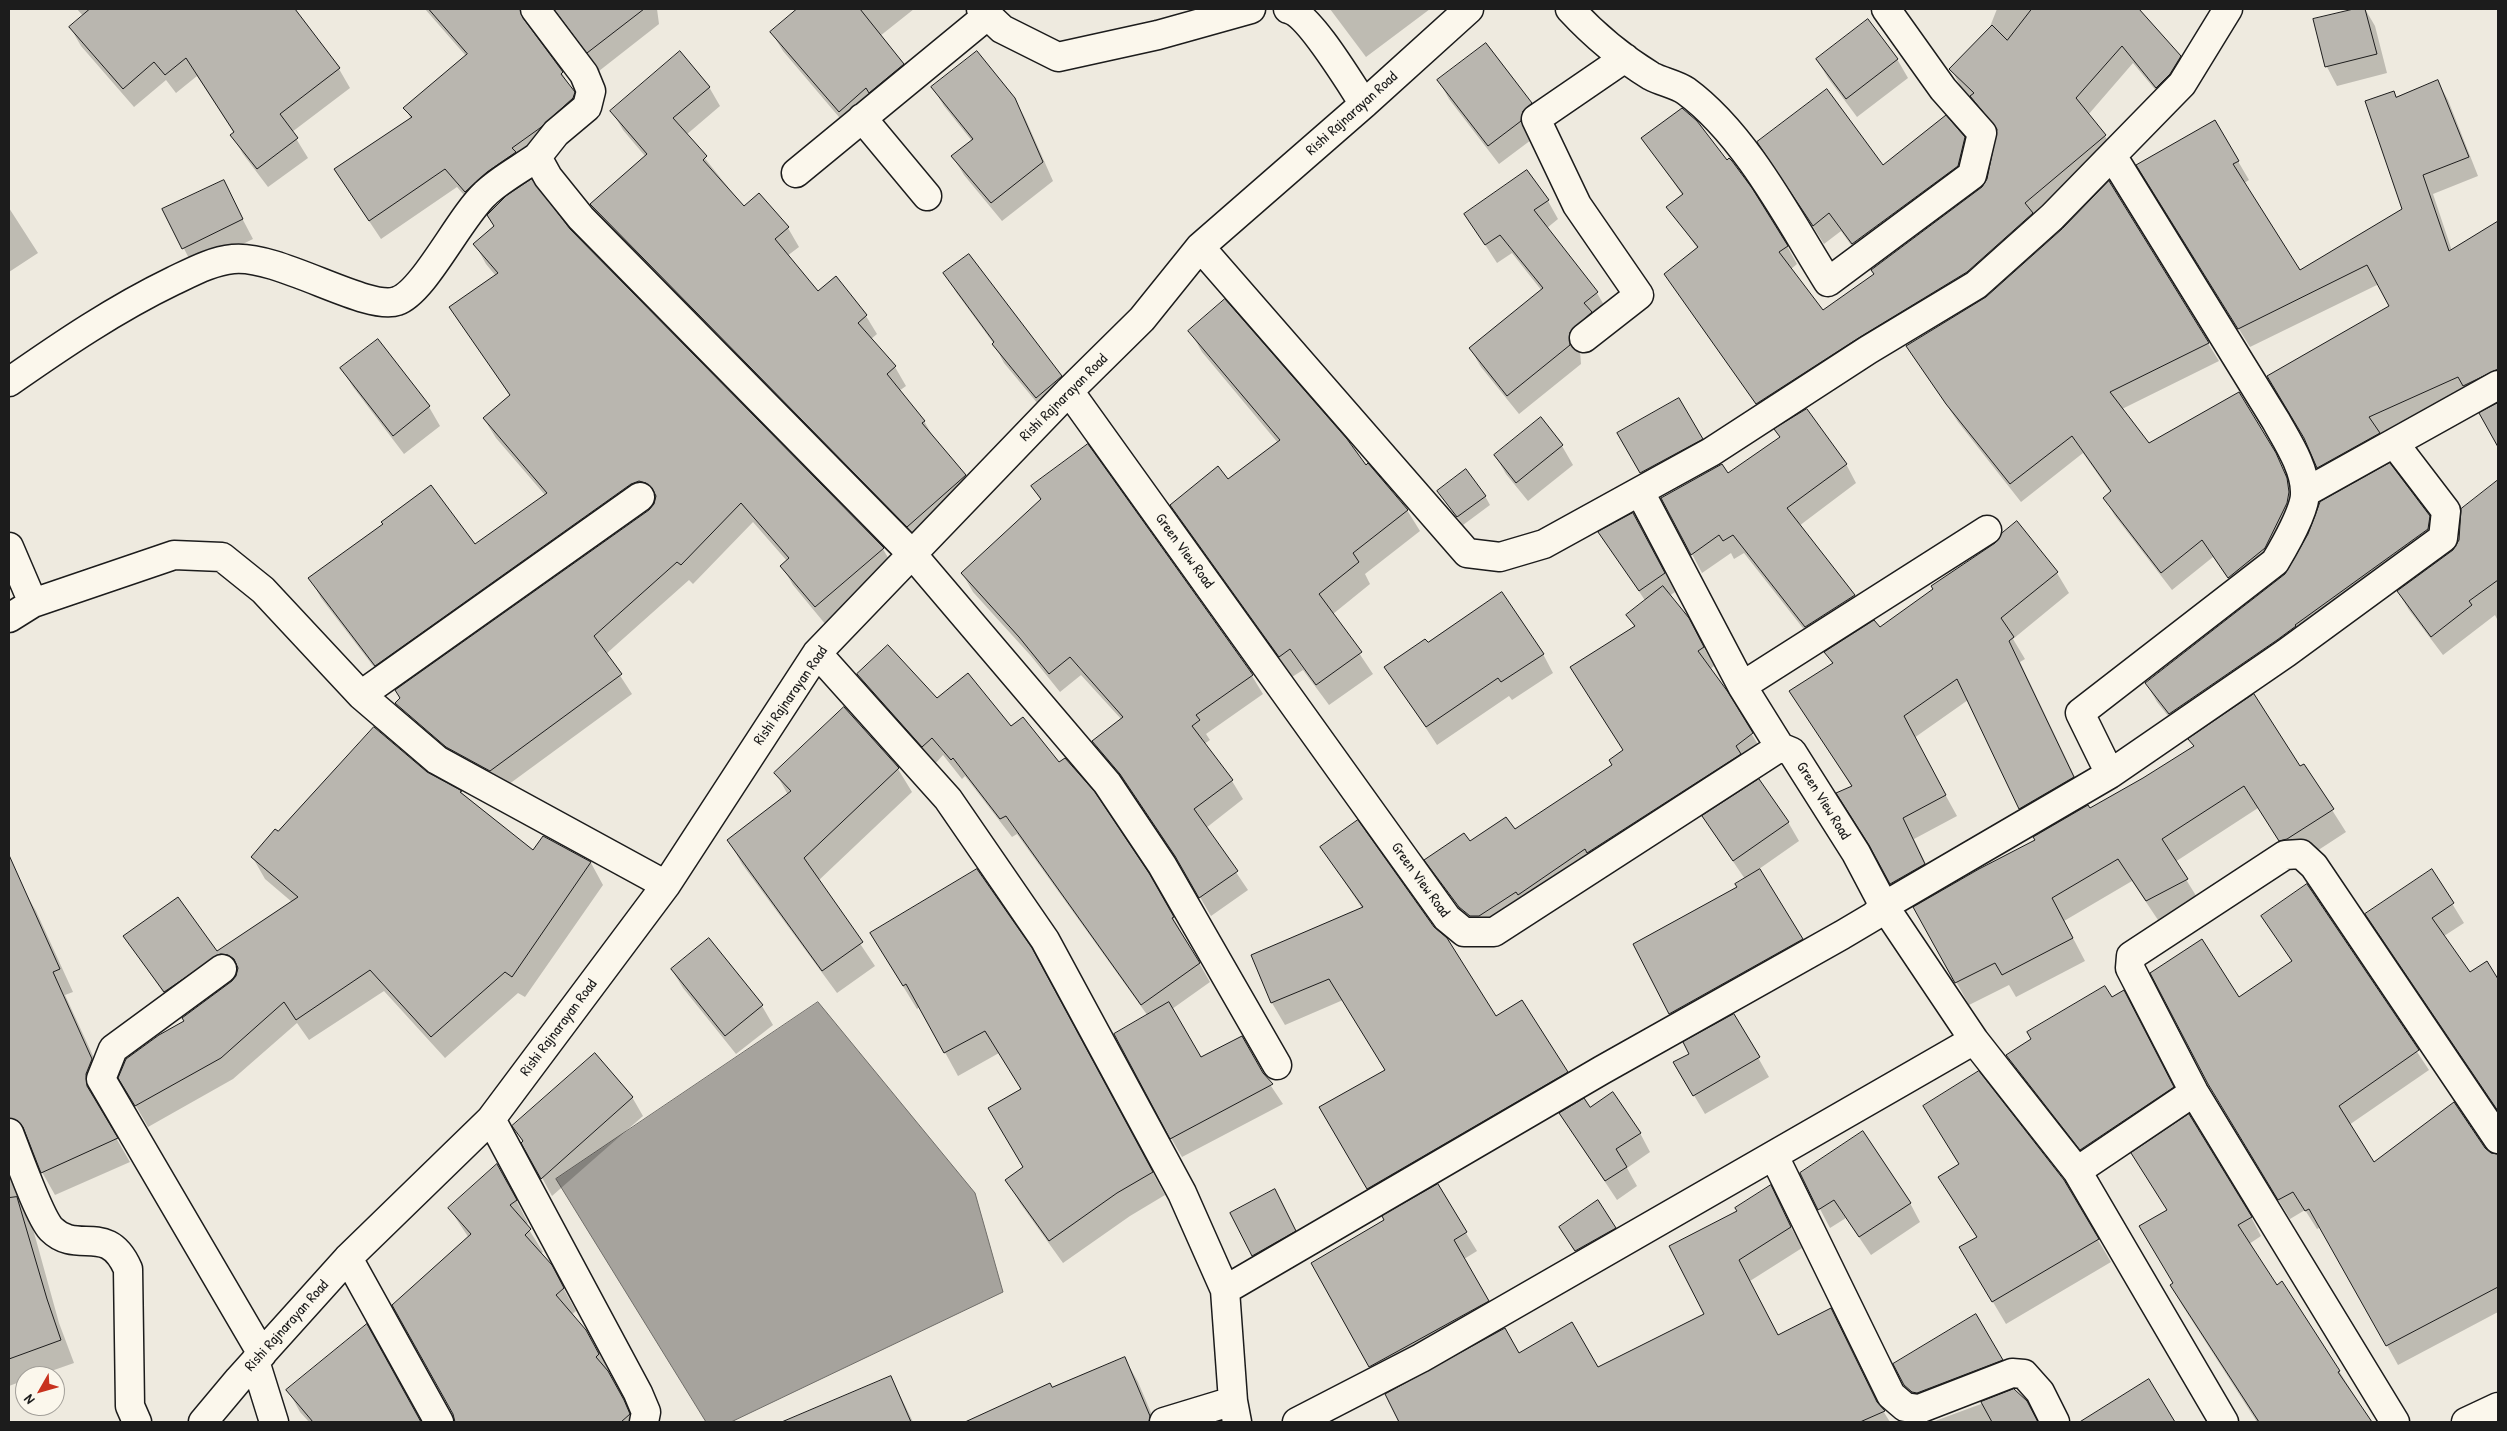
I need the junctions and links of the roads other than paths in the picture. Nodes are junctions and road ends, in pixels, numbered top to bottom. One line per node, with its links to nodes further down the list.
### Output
1 (535, 9): 12 (street)
2 (1251, 9): 8 (street)
3 (1292, 9): 10 (street)
4 (1469, 9): 10 (street, Rishi Rajnarayan Road)
5 (1570, 9): 9 (street)
6 (1886, 9): 9 (street)
7 (2228, 9): 13 (street)
8 (984, 12): 11 (street)
9 (1625, 58): 17 (street)
10 (1364, 104): 16 (street, Rishi Rajnarayan Road)
11 (862, 118): 14 (street); 15 (street)
12 (537, 157): 18 (street); 27 (street)
13 (2112, 157): 22 (street); 23 (street)
14 (796, 173)
15 (927, 196)
16 (1200, 247): 20 (street, Rishi Rajnarayan Road); 22 (street)
17 (1584, 338)
18 (9, 382)
19 (2498, 385): 21 (street)
20 (1069, 391): 27 (street, Rishi Rajnarayan Road); 33 (street, Green View Road)
21 (2394, 443): 23 (street); 34 (street)
22 (1640, 492): 31 (street)
23 (2306, 492): 34 (street)
24 (640, 497): 32 (street)
25 (1987, 530): 31 (street)
26 (9, 546): 28 (street)
27 (912, 554): 30 (street, Rishi Rajnarayan Road); 39 (street)
28 (34, 603): 29 (street); 32 (street)
29 (9, 618)
30 (818, 653): 35 (street, Rishi Rajnarayan Road); 47 (street)
31 (1742, 686): 33 (street)
32 (361, 695): 35 (street)
33 (1780, 747): 36 (street, Green View Road)
34 (2110, 774): 36 (street)
35 (666, 886): 41 (street, Rishi Rajnarayan Road)
36 (1884, 906): 38 (street, Green View Road); 47 (street)
37 (222, 969): 48 (street)
38 (1974, 1040): 44 (street); 45 (street, Green View Road)
39 (1277, 1065)
40 (2194, 1092): 43 (street); 45 (street); 60 (street)
41 (491, 1119): 46 (street, Rishi Rajnarayan Road); 55 (street)
42 (9, 1133): 51 (street)
43 (2498, 1139)
44 (1774, 1156): 57 (street); 58 (street)
45 (2077, 1171): 59 (street, Green View Road)
46 (348, 1258): 48 (street, Rishi Rajnarayan Road); 54 (street)
47 (1225, 1290): 50 (street)
48 (259, 1358): 52 (street, Rishi Rajnarayan Road); 53 (street)
49 (2498, 1408): 61 (street)
50 (1235, 1411): 56 (street)
51 (136, 1422)
52 (203, 1422)
53 (274, 1422)
54 (439, 1422)
55 (644, 1422)
56 (1164, 1422)
57 (1297, 1422)
58 (2056, 1422)
59 (2224, 1422)
60 (2395, 1422)
61 (2466, 1422)

